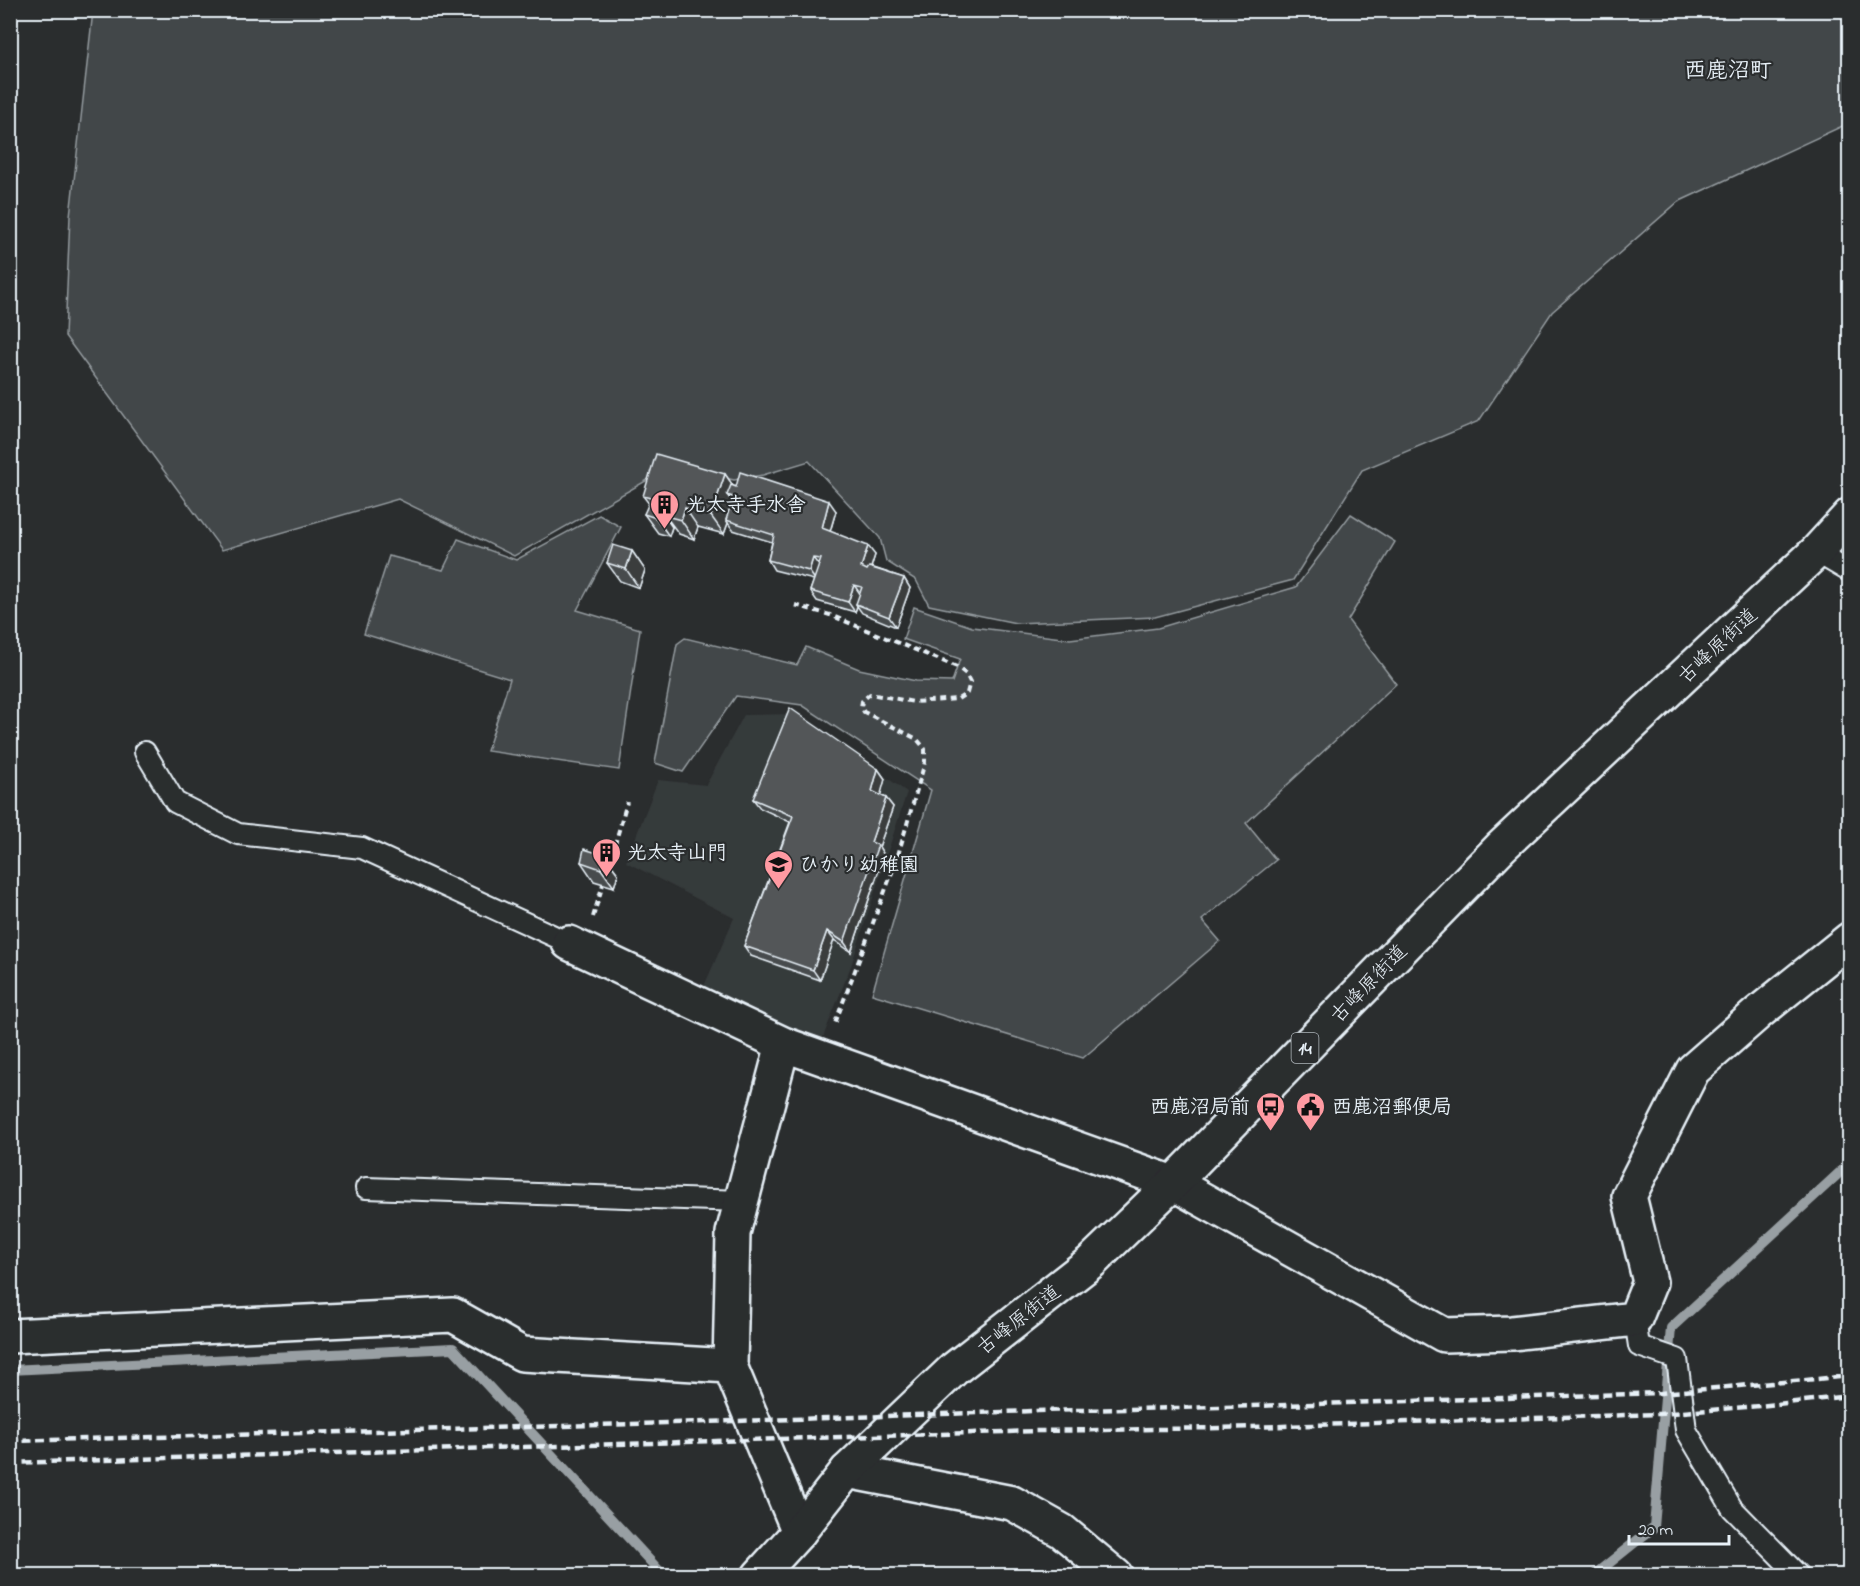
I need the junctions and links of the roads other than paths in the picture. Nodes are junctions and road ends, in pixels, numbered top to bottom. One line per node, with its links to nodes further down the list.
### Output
1 (1850, 515): 2 (street, 古峰原街道 / 14)
2 (1816, 552): 3 (lane); 8 (street, 古峰原街道 / 14)
3 (1850, 572)
4 (145, 752): 5 (lane)
5 (580, 934): 7 (street)
6 (1850, 939): 11 (street)
7 (783, 1044): 8 (street); 10 (street)
8 (1173, 1183): 11 (street); 14 (street, 古峰原街道 / 14)
9 (366, 1188): 10 (lane)
10 (742, 1201): 13 (street)
11 (1635, 1319): 18 (lane)
12 (10, 1336): 13 (street)
13 (730, 1366): 15 (street)
14 (847, 1471): 15 (street, 古峰原街道 / 14); 17 (street)
15 (799, 1532): 16 (street, 古峰原街道 / 14)
16 (759, 1575)
17 (1116, 1575)
18 (1799, 1575)

